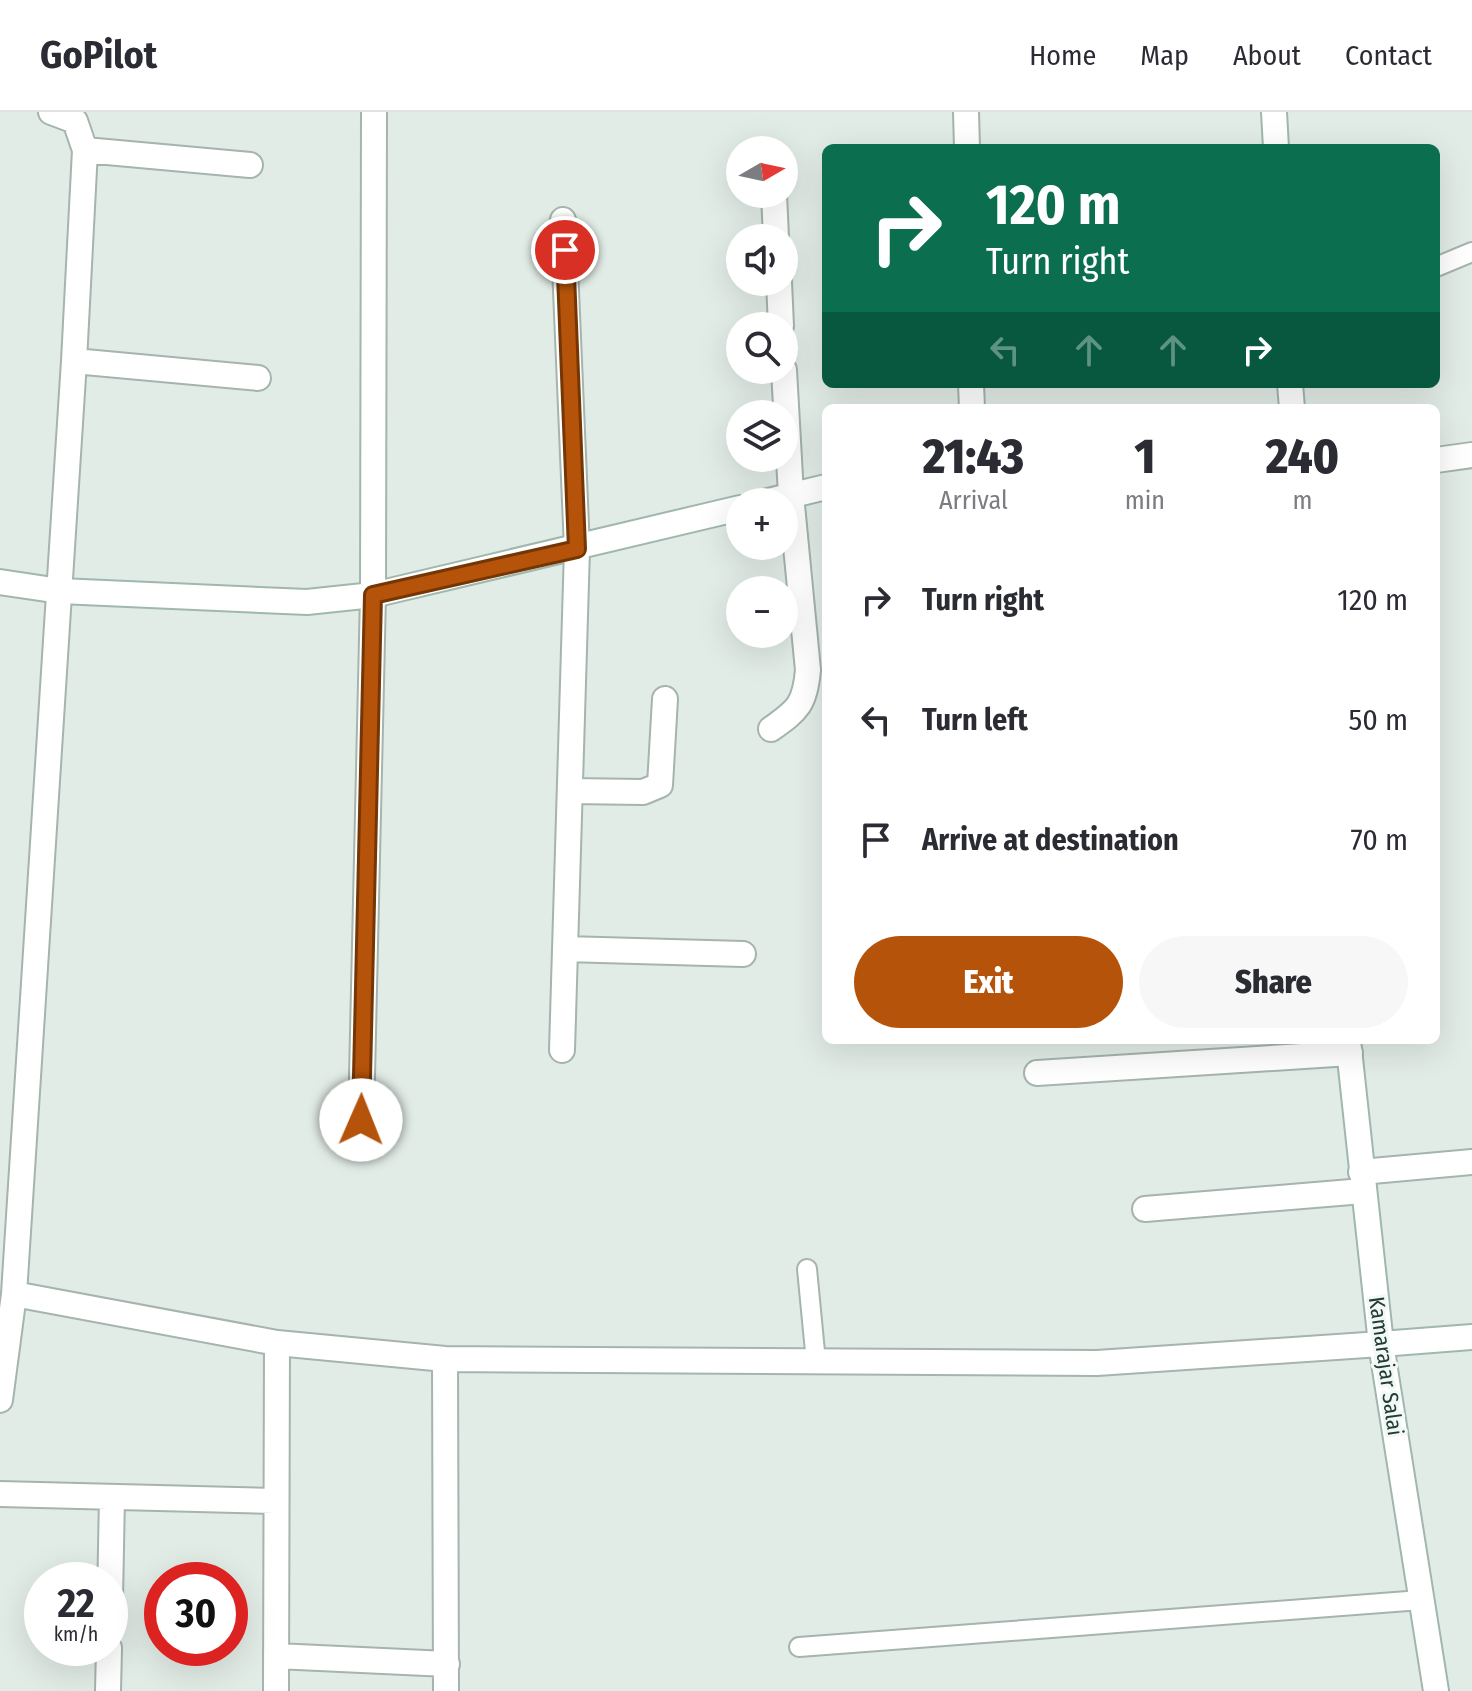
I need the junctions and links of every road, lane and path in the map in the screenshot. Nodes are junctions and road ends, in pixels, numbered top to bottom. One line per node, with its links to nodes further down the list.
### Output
1 (51, 112): 7 (street)
2 (374, 112): 25 (street)
3 (966, 112): 5 (street)
4 (1274, 112): 6 (street)
5 (967, 144)
6 (1276, 144)
7 (85, 150): 8 (street); 12 (street)
8 (250, 165)
9 (563, 220): 21 (street)
10 (1472, 252): 11 (lane)
11 (1440, 265)
12 (74, 361): 13 (street); 24 (street)
13 (258, 378)
14 (785, 384): 17 (street)
15 (1472, 455): 16 (street)
16 (1440, 459)
17 (791, 488)
18 (822, 488): 19 (street)
19 (798, 493)
20 (726, 512): 21 (street)
21 (577, 549): 25 (street); 28 (street)
22 (797, 560): 27 (street)
23 (0, 582): 24 (street)
24 (60, 591): 25 (street); 39 (street)
25 (373, 595): 34 (street)
26 (665, 699): 28 (street)
27 (771, 729)
28 (570, 791): 29 (street)
29 (565, 949): 30 (street); 32 (street)
30 (743, 954)
31 (1349, 1046): 33 (street); 36 (street, Kamarajar Salai)
32 (562, 1050)
33 (1037, 1073)
34 (361, 1120)
35 (1472, 1162): 36 (street)
36 (1362, 1182): 37 (street); 42 (street, Kamarajar Salai)
37 (1145, 1209)
38 (807, 1269): 44 (lane)
39 (14, 1294): 41 (street); 45 (street)
40 (1472, 1337): 42 (street)
41 (277, 1343): 43 (street); 48 (street)
42 (1381, 1344): 44 (street); 50 (street, Kamarajar Salai)
43 (445, 1359): 44 (street); 53 (street)
44 (816, 1362)
45 (0, 1400)
46 (0, 1494): 47 (street)
47 (112, 1497): 48 (street); 49 (street)
48 (275, 1501): 52 (street)
49 (111, 1562)
50 (1421, 1600): 51 (lane); 58 (street, Kamarajar Salai)
51 (799, 1647)
52 (276, 1656): 53 (street); 56 (street)
53 (447, 1664): 57 (street)
54 (109, 1666): 55 (street)
55 (108, 1691)
56 (276, 1691)
57 (446, 1691)
58 (1436, 1691)

